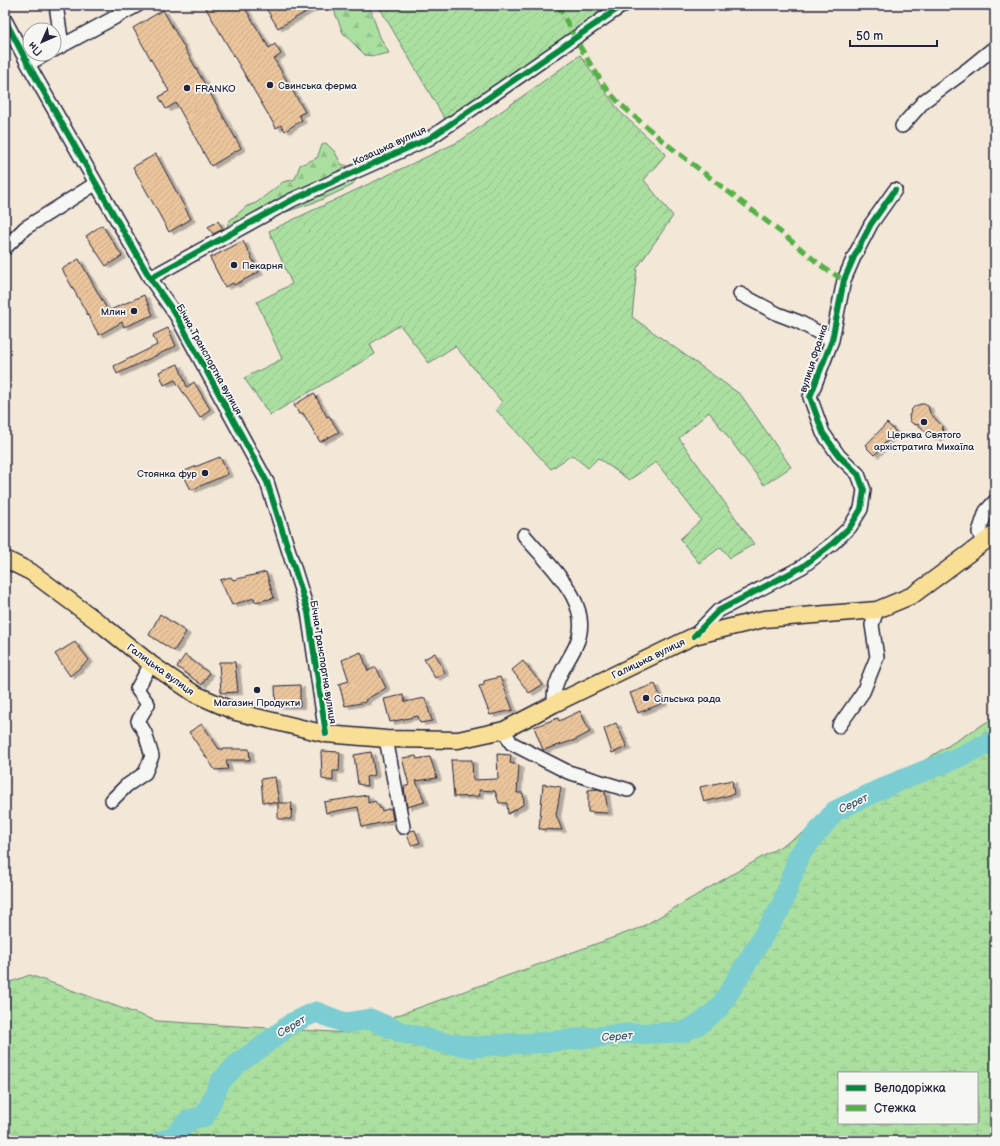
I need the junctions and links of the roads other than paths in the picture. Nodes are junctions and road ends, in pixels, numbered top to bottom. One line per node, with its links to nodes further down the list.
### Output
1 (56, 5): 5 (street)
2 (138, 5): 6 (street)
3 (623, 5): 14 (street, Козацька вулиця)
4 (5, 20): 9 (street, Бічна Транспортна вулиця)
5 (57, 22)
6 (62, 45)
7 (995, 47): 10 (street)
8 (32, 62): 9 (street)
9 (28, 64): 11 (street, Бічна Транспортна вулиця)
10 (902, 126)
11 (95, 184): 13 (street); 14 (street, Бічна Транспортна вулиця)
12 (895, 190): 16 (street, вулиця Франка)
13 (5, 248)
14 (150, 278): 27 (street, Бічна Транспортна вулиця)
15 (740, 294): 16 (street)
16 (832, 340): 22 (street, вулиця Франка)
17 (995, 501): 19 (street)
18 (524, 535): 24 (street)
19 (989, 539): 21 (main road, Галицька вулиця)
20 (5, 559): 23 (main road, Галицька вулиця)
21 (878, 610): 22 (main road, Галицька вулиця); 25 (street)
22 (694, 636): 24 (main road, Галицька вулиця)
23 (151, 664): 27 (main road, Галицька вулиця); 30 (street)
24 (554, 704): 26 (main road, Галицька вулиця)
25 (839, 726)
26 (504, 730): 28 (main road, Галицька вулиця); 29 (street)
27 (326, 734): 28 (main road, Галицька вулиця)
28 (386, 739): 31 (street)
29 (628, 790)
30 (112, 800)
31 (403, 827)

